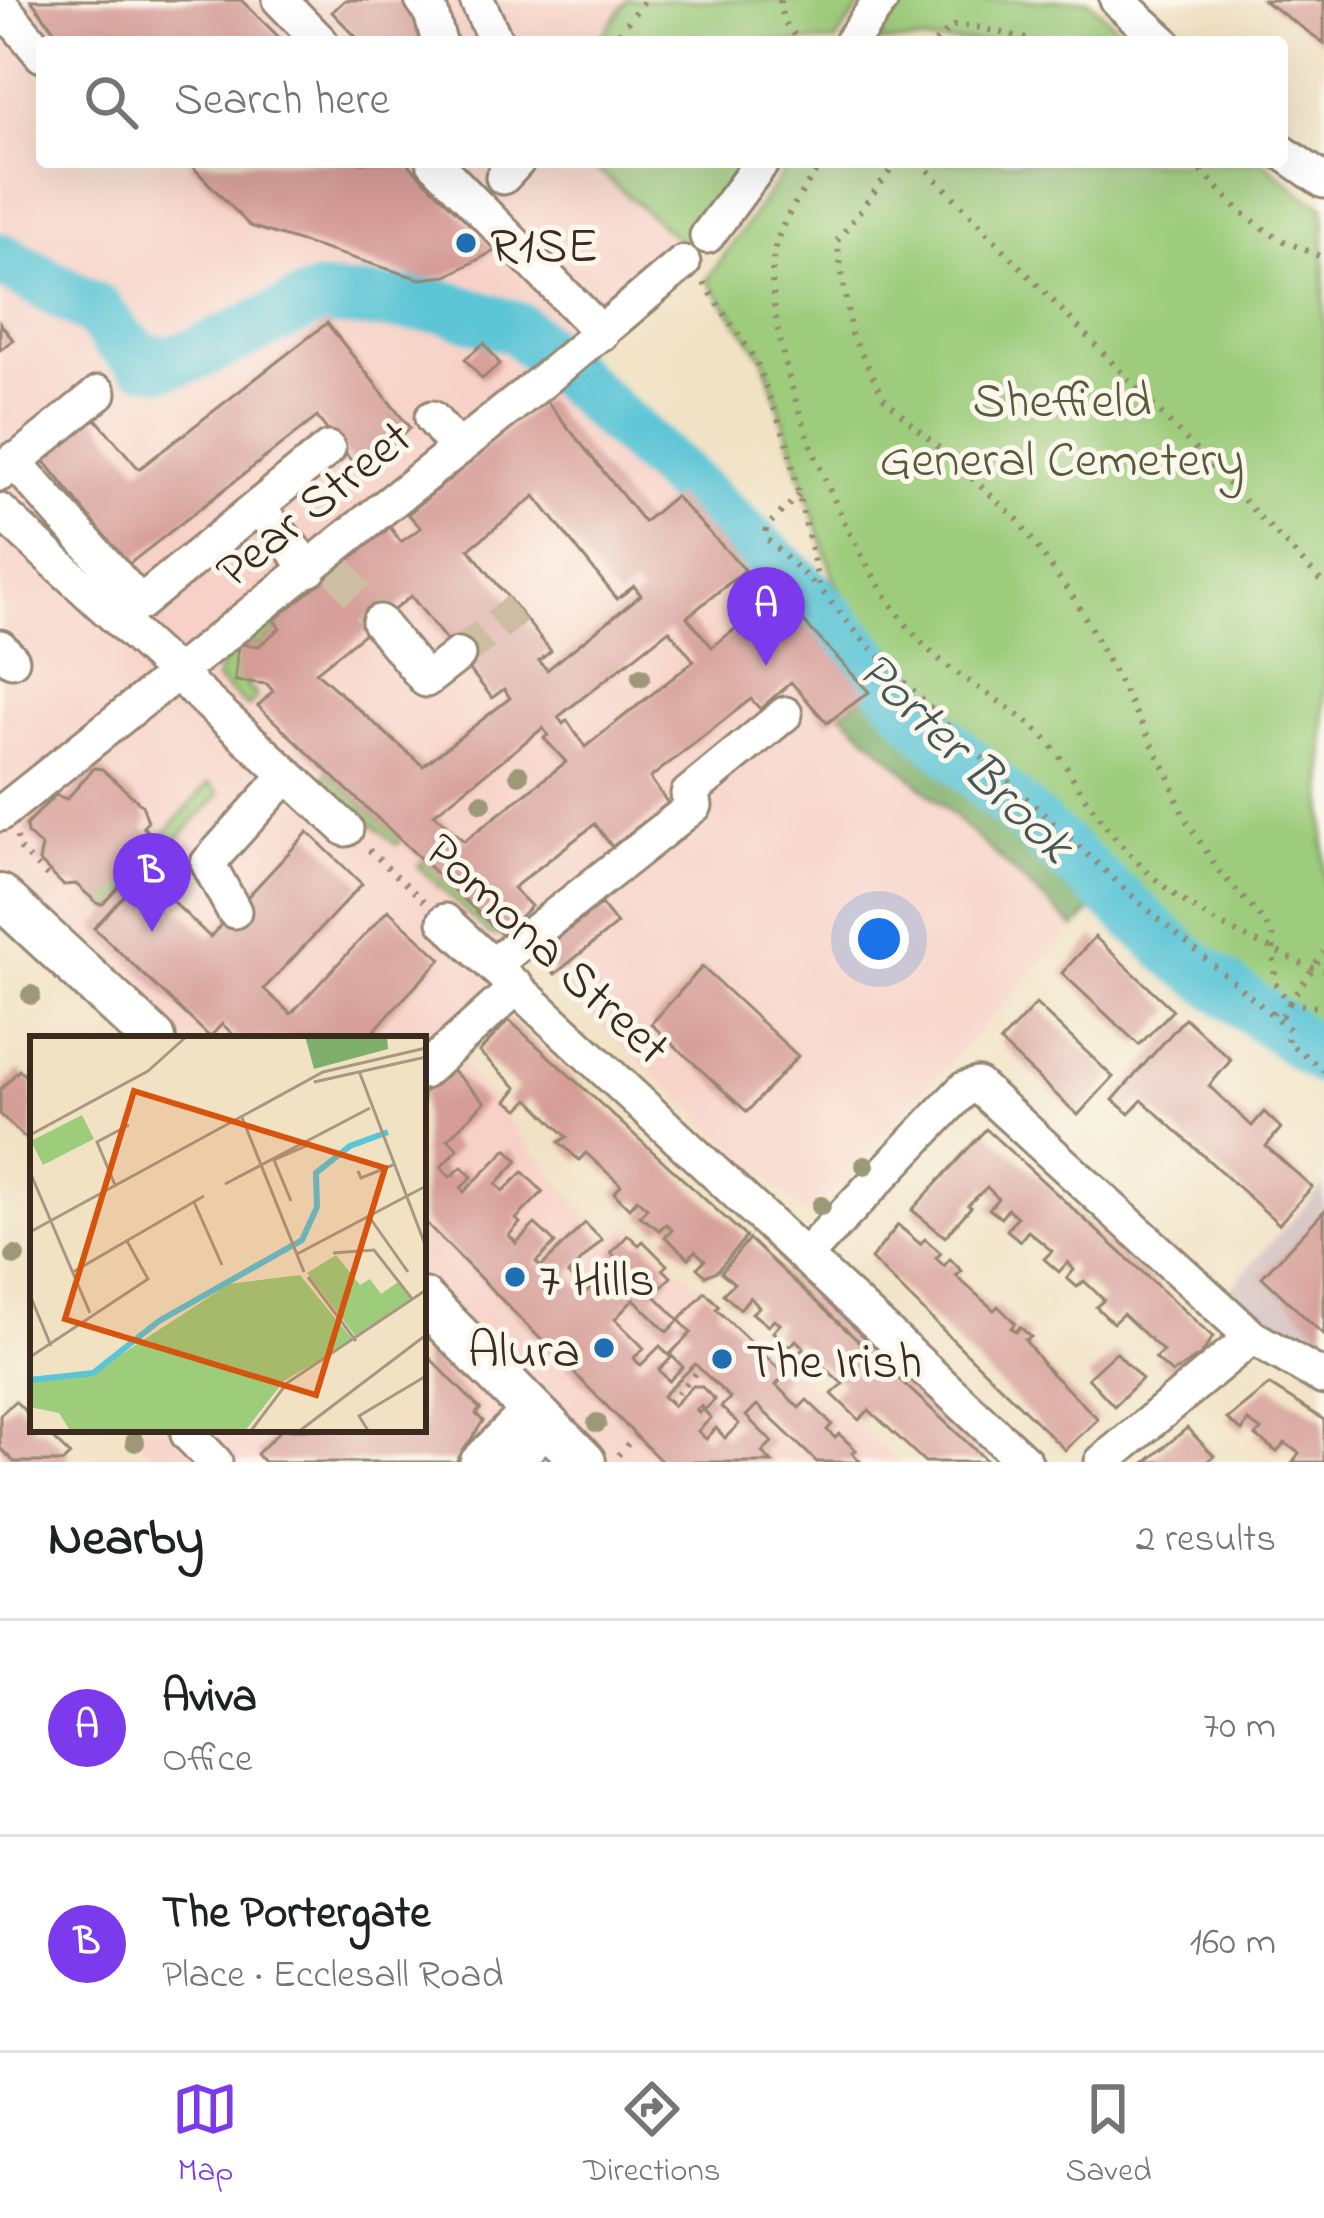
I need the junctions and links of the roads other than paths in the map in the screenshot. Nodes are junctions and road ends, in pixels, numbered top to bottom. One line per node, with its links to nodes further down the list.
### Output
1 (422, 0): 8 (street)
2 (477, 0): 9 (street)
3 (881, 0): 10 (street)
4 (1118, 0): 11 (street)
5 (287, 2): 7 (street)
6 (0, 4): 12 (street)
7 (316, 36)
8 (437, 36)
9 (493, 36)
10 (854, 36)
11 (1157, 36)
12 (36, 48)
13 (1288, 156): 16 (street)
14 (439, 168): 19 (street)
15 (758, 168): 17 (street)
16 (1324, 181)
17 (707, 236)
18 (683, 263): 19 (street, Pear Street)
19 (590, 343): 23 (street, Pear Street)
20 (99, 393): 24 (street)
21 (432, 418): 23 (street)
22 (328, 449): 25 (street)
23 (458, 449): 27 (street, Pear Street)
24 (6, 467): 25 (street)
25 (259, 509): 27 (street)
26 (4, 522): 30 (street, Pomona Street)
27 (324, 565): 30 (street, Pear Street)
28 (379, 622): 29 (street)
29 (458, 656)
30 (178, 675): 32 (street, Pomona Street); 33 (street, Pear Street)
31 (784, 714): 38 (street)
32 (287, 775): 34 (street, Pomona Street); 36 (street)
33 (10, 820)
34 (346, 829)
35 (0, 896): 39 (main road)
36 (235, 911)
37 (446, 921): 38 (street, Pomona Street)
38 (505, 976): 40 (street); 41 (street, Pomona Street)
39 (151, 1036)
40 (426, 1068)
41 (806, 1255): 43 (street); 51 (street, Pomona Street)
42 (426, 1303): 45 (main road)
43 (1252, 1337): 44 (street); 52 (street)
44 (1324, 1378)
45 (539, 1418): 48 (street); 49 (street); 50 (main road)
46 (188, 1434): 47 (street)
47 (215, 1462)
48 (477, 1462)
49 (514, 1462)
50 (584, 1462)
51 (1025, 1462)
52 (1102, 1462)

